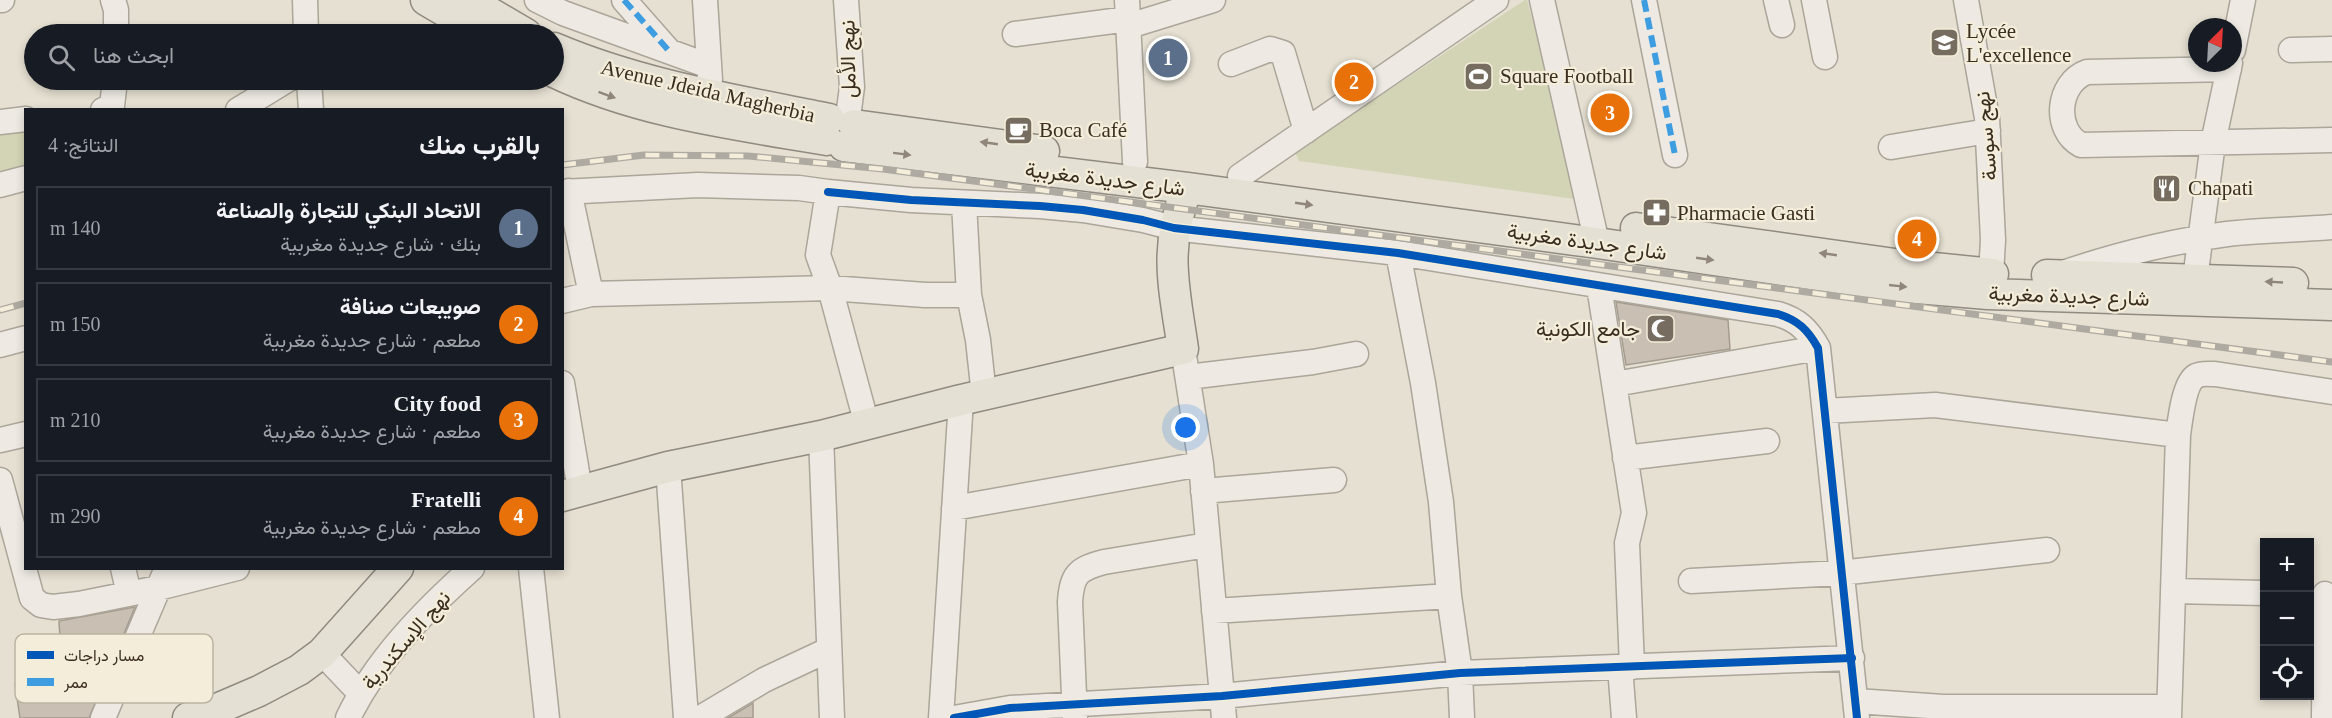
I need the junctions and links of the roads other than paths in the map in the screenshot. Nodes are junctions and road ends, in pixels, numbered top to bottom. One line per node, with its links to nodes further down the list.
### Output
1 (113, 0): 19 (street)
2 (304, 0): 20 (street)
3 (426, 0): 21 (main road)
4 (468, 0): 22 (main road)
5 (537, 0): 27 (street)
6 (624, 0): 27 (street)
7 (705, 0): 34 (street)
8 (846, 0): 43 (street, نهج الأمل)
9 (1213, 0): 17 (street)
10 (1496, 0): 44 (street)
11 (1542, 0): 60 (street)
12 (1644, 0): 49 (street)
13 (1776, 0): 23 (street)
14 (1814, 0): 29 (street)
15 (1965, 0): 45 (street, نهج سوسة)
16 (2243, 0): 18 (street)
17 (1128, 15): 24 (street); 50 (street)
18 (2239, 18)
19 (116, 24)
20 (305, 24)
21 (467, 24)
22 (509, 24)
23 (1782, 25)
24 (1015, 34)
25 (2332, 49): 26 (street)
26 (2291, 50)
27 (669, 51): 34 (street)
28 (564, 52): 34 (main road, Avenue Jdeida Magherbia)
29 (1825, 57)
30 (1231, 63): 44 (street)
31 (2188, 64): 47 (street)
32 (2229, 72): 47 (street)
33 (564, 76): 43 (main road, Avenue Jdeida Magherbia, one-way to 43)
34 (710, 80): 43 (main road, Avenue Jdeida Magherbia)
35 (114, 90): 38 (street)
36 (271, 90): 39 (street)
37 (309, 90): 40 (street)
38 (108, 108)
39 (241, 108)
40 (310, 108)
41 (24, 119): 42 (street)
42 (0, 122)
43 (841, 129): 50 (main road, شارع جديدة مغربية, one-way to 43); 54 (main road, شارع جديدة مغربية, one-way to 54)
44 (1306, 131): 51 (street)
45 (1988, 131): 48 (street); 63 (street, نهج سوسة)
46 (2332, 140): 47 (street)
47 (2213, 143): 61 (street)
48 (1891, 147)
49 (1675, 155)
50 (1135, 162): 51 (main road, شارع جديدة مغربية)
51 (1240, 176): 60 (main road, شارع جديدة مغربية)
52 (24, 178): 53 (street)
53 (0, 184)
54 (1187, 188): 59 (main road); 60 (main road, شارع جديدة مغربية, one-way to 60)
55 (566, 192): 56 (street); 69 (street)
56 (828, 192): 57 (street); 68 (street)
57 (964, 203): 59 (street); 70 (street)
58 (2332, 227): 61 (street)
59 (1174, 228): 62 (street); 77 (main road)
60 (1594, 232): 63 (main road, شارع جديدة مغربية, one-way to 60); 72 (main road, شارع جديدة مغربية, one-way to 72)
61 (2200, 238): 64 (street); 65 (street)
62 (1398, 253): 67 (street); 113 (street)
63 (1991, 274): 64 (main road, شارع جديدة مغربية)
64 (2056, 275): 65 (main road, شارع جديدة مغربية)
65 (2195, 279): 66 (main road, شارع جديدة مغربية, one-way to 65)
66 (2332, 285)
67 (1599, 286): 75 (street); 78 (street)
68 (830, 288): 69 (street); 70 (street); 83 (street)
69 (591, 294): 71 (street)
70 (969, 295): 80 (street)
71 (564, 301)
72 (2332, 305)
73 (24, 339): 74 (street)
74 (0, 345)
75 (1818, 348): 78 (street); 82 (street)
76 (1356, 354): 77 (street)
77 (1186, 363): 80 (main road); 90 (street)
78 (1615, 384): 89 (street)
79 (2332, 393): 85 (street)
80 (973, 398): 83 (main road); 96 (street)
81 (564, 407): 95 (street)
82 (1825, 411): 85 (street); 106 (street)
83 (867, 424): 86 (main road)
84 (24, 434): 87 (street)
85 (2178, 435): 109 (street)
86 (821, 436): 91 (main road); 116 (street)
87 (0, 440)
88 (1767, 441): 89 (street)
89 (1625, 458): 119 (street)
90 (1201, 464): 94 (street); 96 (street)
91 (668, 467): 95 (main road); 132 (street)
92 (0, 480): 99 (street)
93 (1334, 480): 94 (street)
94 (1203, 491): 97 (street)
95 (571, 493)
96 (954, 508): 135 (street)
97 (1208, 545): 114 (street); 125 (street)
98 (2048, 550): 106 (street)
99 (24, 568)
100 (24, 570): 111 (street)
101 (123, 570): 111 (street)
102 (222, 570): 107 (street)
103 (396, 570): 117 (main road)
104 (470, 570): 121 (street, نهج الإسكندرية)
105 (531, 570): 131 (street)
106 (1840, 573): 108 (street); 118 (street)
107 (163, 578): 111 (street); 115 (street)
108 (1691, 581)
109 (2174, 591): 110 (street); 127 (street)
110 (2260, 592)
111 (129, 594)
112 (2322, 594): 139 (street)
113 (1449, 596): 114 (street); 120 (street)
114 (1214, 611): 123 (street)
115 (139, 634)
116 (828, 650): 133 (street); 134 (street)
117 (322, 653): 121 (street); 129 (main road)
118 (1852, 658): 119 (street); 124 (street)
119 (1626, 667): 120 (street); 138 (street)
120 (1460, 673): 123 (street); 137 (street)
121 (360, 693): 130 (street, نهج الإسكندرية)
122 (109, 703): 128 (street)
123 (1223, 707): 125 (street)
124 (1857, 710): 126 (street)
125 (1074, 711): 136 (street)
126 (1943, 713): 127 (street)
127 (2169, 713)
128 (103, 718)
129 (188, 718)
130 (348, 718)
131 (548, 718)
132 (686, 718)
133 (700, 718)
134 (832, 718)
135 (941, 718)
136 (954, 718)
137 (1462, 718)
138 (1624, 718)
139 (2324, 718)

